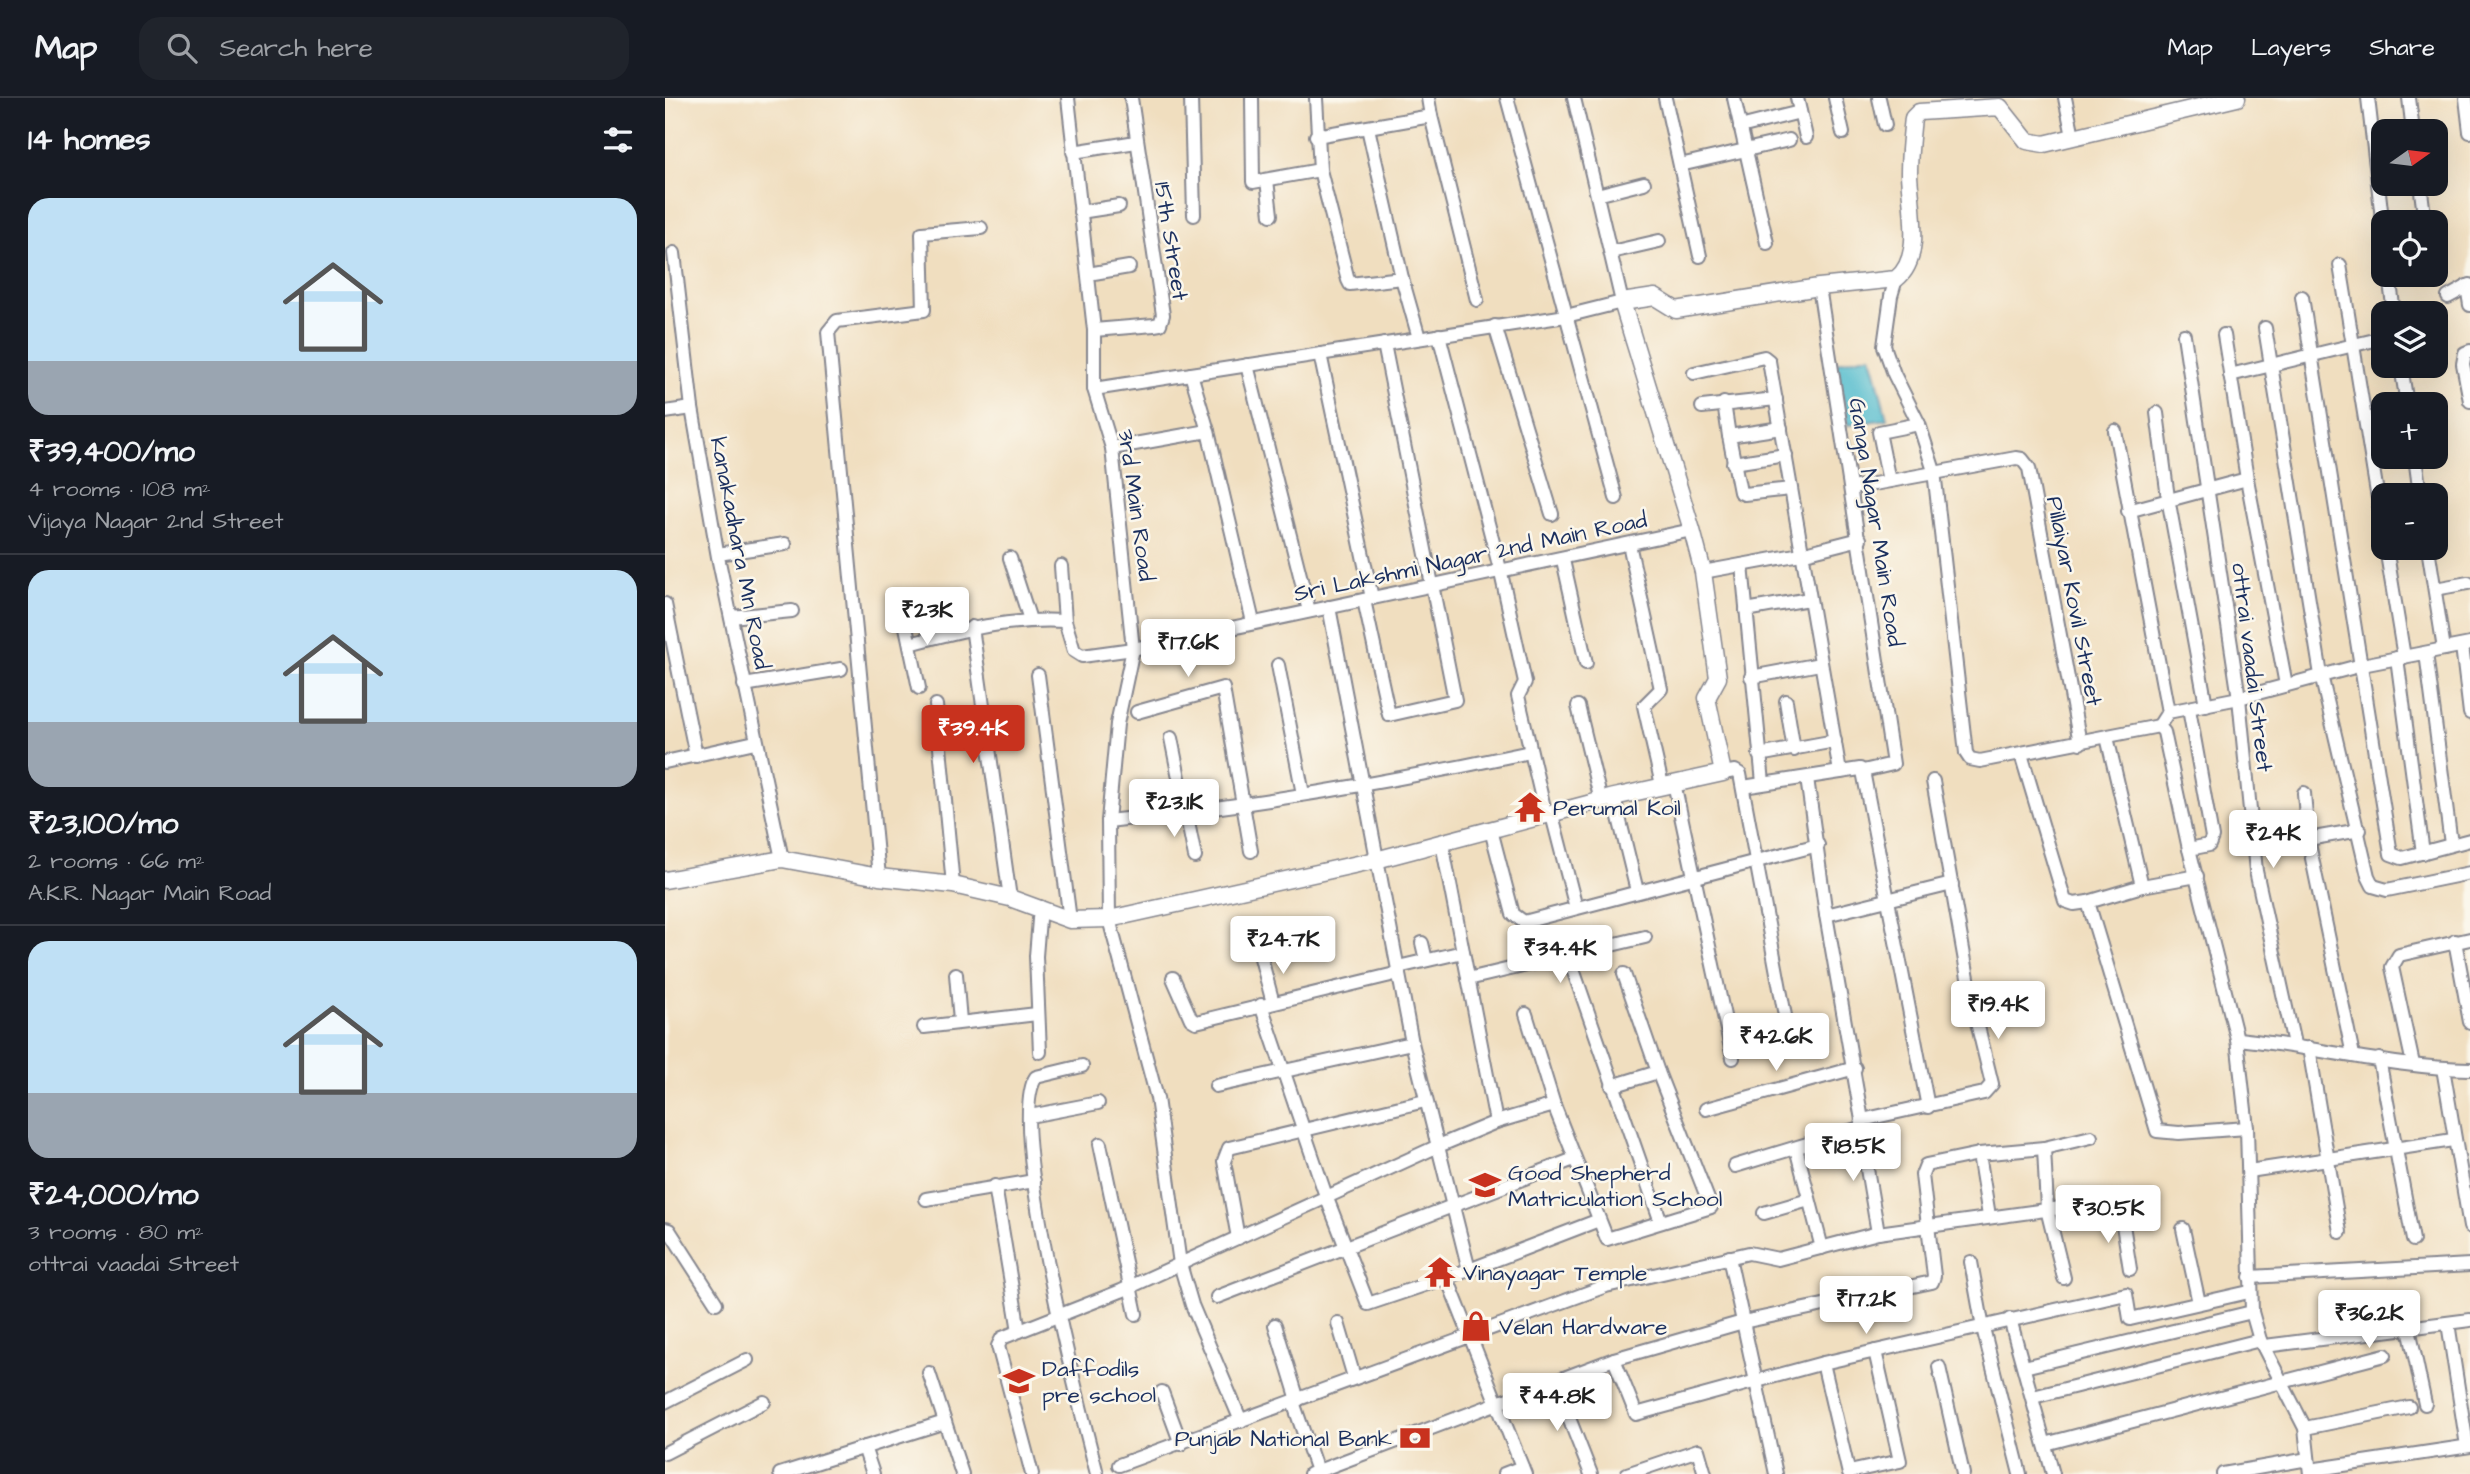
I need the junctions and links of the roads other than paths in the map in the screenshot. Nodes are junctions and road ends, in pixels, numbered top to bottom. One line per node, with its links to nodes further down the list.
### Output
1 (1068, 98): 35 (street, 3rd Main Road)
2 (1132, 98): 33 (street, 15th Street)
3 (1191, 98): 44 (street)
4 (1252, 98): 38 (street)
5 (1316, 98): 29 (street)
6 (1428, 98): 22 (street)
7 (1507, 98): 64 (street)
8 (1574, 98): 40 (street)
9 (1665, 98): 36 (street)
10 (1734, 98): 25 (street)
11 (1797, 98): 21 (street)
12 (1835, 98): 28 (street)
13 (1879, 98): 24 (street)
14 (2065, 98): 30 (street)
15 (2237, 98): 19 (main road)
16 (2368, 98): 42 (street)
17 (2409, 98): 23 (street)
18 (2466, 98): 27 (street)
19 (2189, 103): 30 (main road)
20 (1918, 105): 30 (main road); 56 (main road)
21 (1800, 111): 25 (street); 31 (street)
22 (1431, 116): 26 (street); 61 (street)
23 (2412, 119)
24 (1885, 125)
25 (1740, 127): 34 (street)
26 (1368, 128): 29 (street); 55 (street)
27 (2470, 132)
28 (1843, 133)
29 (1316, 136): 37 (street)
30 (2073, 136)
31 (1806, 137)
32 (1790, 140): 34 (street)
33 (1136, 142): 35 (street); 67 (street, 15th Street)
34 (1745, 149): 36 (street); 48 (street)
35 (1073, 152): 43 (street, 3rd Main Road)
36 (1680, 164): 51 (street)
37 (1320, 170): 38 (street); 55 (street)
38 (1267, 180): 45 (street)
39 (1644, 183): 40 (street)
40 (1597, 195): 50 (street)
41 (1119, 206): 43 (street)
42 (2381, 210)
43 (1080, 212): 54 (street, 3rd Main Road)
44 (1194, 215)
45 (1271, 215)
46 (981, 228): 211 (street)
47 (1659, 241): 50 (street)
48 (1767, 243)
49 (674, 253): 88 (street, kanakadhara Mn Road)
50 (1611, 253): 62 (street)
51 (1700, 256)
52 (2340, 265): 74 (street)
53 (1129, 267): 54 (street)
54 (1088, 274): 67 (street, 3rd Main Road)
55 (1402, 278): 71 (street)
56 (1896, 279): 58 (main road); 91 (street)
57 (2468, 286): 60 (street); 63 (street)
58 (1819, 287): 62 (main road); 103 (street, Ganga Nagar Main Road)
59 (2302, 296): 77 (street)
60 (2448, 297)
61 (1477, 300)
62 (1622, 302): 64 (street); 110 (main road)
63 (2470, 305)
64 (1566, 316): 65 (street); 106 (street)
65 (1495, 326): 68 (street); 109 (street)
66 (2265, 328): 79 (street)
67 (1094, 330): 83 (street, 3rd Main Road)
68 (1439, 335): 71 (street); 123 (street)
69 (2184, 335): 104 (street, ottrai vaadai Street)
70 (2224, 335): 82 (street)
71 (1419, 338): 73 (street)
72 (2371, 341): 74 (street)
73 (1384, 344): 76 (street); 125 (street)
74 (2353, 345): 77 (street); 102 (street)
75 (2470, 351): 85 (street)
76 (1320, 354): 78 (street); 128 (street)
77 (2313, 356): 79 (street); 149 (street)
78 (1247, 365): 81 (street); 133 (street)
79 (2270, 366): 82 (street); 152 (street)
80 (1694, 373): 84 (street)
81 (1191, 374): 83 (street); 93 (street)
82 (2230, 375): 100 (street)
83 (1094, 389): 96 (street, 3rd Main Road)
84 (1776, 399): 86 (street); 92 (street)
85 (2470, 401)
86 (1724, 403): 87 (street); 95 (street)
87 (1703, 407)
88 (692, 408): 89 (street); 114 (street, kanakadhara Mn Road)
89 (665, 412)
90 (2157, 413): 107 (street)
91 (1919, 424): 99 (street); 101 (street)
92 (1781, 428): 95 (street); 97 (street)
93 (1208, 431): 96 (street); 138 (street)
94 (2115, 431): 108 (street)
95 (1728, 436): 98 (street)
96 (1112, 448): 142 (street, 3rd Main Road)
97 (1786, 455): 98 (street); 105 (street)
98 (1733, 463): 105 (street)
99 (1934, 471): 101 (street); 171 (street, Pillaiyar Kovil Street); 174 (street)
100 (2247, 479): 104 (street); 155 (street)
101 (1889, 481): 103 (street)
102 (2375, 483)
103 (1852, 488): 111 (street, Ganga Nagar Main Road)
104 (2208, 488): 107 (street); 157 (street, ottrai vaadai Street)
105 (1791, 489): 115 (street)
106 (1616, 498)
107 (2168, 498): 108 (street); 160 (street)
108 (2128, 511): 164 (street)
109 (1552, 514)
110 (1692, 530): 113 (street, Sri Lakshmi Nagar 2nd Main Road); 122 (main road)
111 (1860, 539): 115 (street); 178 (street, Ganga Nagar Main Road)
112 (785, 544): 114 (street)
113 (1629, 544): 117 (street, Sri Lakshmi Nagar 2nd Main Road); 184 (street)
114 (718, 554): 135 (street, kanakadhara Mn Road)
115 (1801, 554): 120 (street); 127 (street)
116 (1010, 558): 136 (street)
117 (1563, 560): 123 (street, Sri Lakshmi Nagar 2nd Main Road); 146 (street)
118 (2388, 560): 145 (street)
119 (2430, 560): 126 (street)
120 (1742, 565): 122 (street); 131 (street)
121 (1061, 566): 137 (street)
122 (1703, 572): 180 (main road)
123 (1501, 573): 125 (street, Sri Lakshmi Nagar 2nd Main Road); 173 (street)
124 (2468, 583): 126 (street)
125 (1435, 586): 128 (street, Sri Lakshmi Nagar 2nd Main Road); 128 (street)
126 (2435, 589): 143 (street)
127 (1809, 598): 131 (street); 147 (street)
128 (1368, 599): 130 (street, Sri Lakshmi Nagar 2nd Main Road)
129 (665, 604): 176 (street)
130 (1329, 607): 133 (street, Sri Lakshmi Nagar 2nd Main Road); 185 (street)
131 (1746, 610): 153 (street)
132 (792, 611): 135 (street)
133 (1310, 611): 138 (street, Sri Lakshmi Nagar 2nd Main Road)
134 (903, 612): 140 (street)
135 (731, 617): 154 (street, kanakadhara Mn Road)
136 (1030, 620): 137 (street); 139 (street)
137 (1065, 621): 142 (street, Sri Lakshmi Nagar 2nd Main Road)
138 (1253, 622): 142 (street, Sri Lakshmi Nagar 2nd Main Road)
139 (972, 627): 140 (street); 217 (street)
140 (910, 644): 156 (street)
141 (2466, 645): 143 (street); 165 (street)
142 (1133, 649): 193 (street, 3rd Main Road)
143 (2444, 649): 144 (street)
144 (2426, 653): 145 (street); 199 (street)
145 (2401, 658): 149 (street); 203 (street)
146 (1586, 663)
147 (1820, 664): 153 (street); 169 (street)
148 (1278, 665): 188 (street)
149 (2362, 665): 152 (street); 203 (street)
150 (841, 669): 154 (street)
151 (1038, 675): 224 (street)
152 (2321, 675): 155 (street); 195 (street)
153 (1751, 677): 175 (street)
154 (744, 685): 170 (street, kanakadhara Mn Road)
155 (2286, 685): 157 (street)
156 (919, 688)
157 (2239, 698): 160 (street); 246 (street, ottrai vaadai Street)
158 (1786, 701): 172 (street)
159 (936, 705): 214 (street)
160 (2206, 705): 162 (street)
161 (1578, 706): 189 (street)
162 (2189, 709): 164 (street); 201 (street)
163 (1137, 712): 190 (street)
164 (2168, 712): 166 (street)
165 (2470, 713)
166 (2159, 726): 167 (street); 201 (street)
167 (2107, 737): 171 (street); 215 (street)
168 (1171, 738): 191 (street)
169 (1835, 741): 172 (street); 179 (street)
170 (755, 742): 176 (street); 205 (street, kanakadhara Mn Road)
171 (2080, 743): 174 (street)
172 (1794, 750): 175 (street)
173 (1530, 752): 185 (street); 192 (street)
174 (2021, 754): 219 (street)
175 (1759, 755): 183 (street)
176 (696, 756): 177 (street)
177 (665, 762)
178 (1863, 771): 179 (street); 218 (street)
179 (1840, 772): 181 (street)
180 (1723, 774): 184 (main road); 186 (street)
181 (1807, 778): 183 (street); 200 (street)
182 (1933, 781): 213 (street)
183 (1763, 783): 186 (street)
184 (1668, 784): 189 (main road); 209 (street)
185 (1363, 785): 188 (street); 206 (street)
186 (1743, 787): 207 (street)
187 (2304, 793): 196 (street)
188 (1303, 794): 190 (street)
189 (1608, 799): 192 (main road); 216 (street)
190 (1243, 805): 191 (street); 202 (street)
191 (1185, 813): 193 (street); 204 (street)
192 (1549, 815): 194 (main road); 221 (street)
193 (1108, 821): 223 (street, 3rd Main Road)
194 (1491, 830): 198 (main road); 221 (street)
195 (2360, 830): 196 (street); 208 (street)
196 (2308, 839): 250 (street)
197 (2470, 840): 199 (street)
198 (1442, 843): 206 (main road); 229 (street)
199 (2451, 844): 203 (street)
200 (1818, 845): 207 (street); 222 (street)
201 (2189, 849): 210 (street)
202 (1251, 852)
203 (2423, 853)
204 (1195, 857)
205 (782, 859): 211 (main road); 212 (main road)
206 (1376, 860): 223 (main road); 233 (street)
207 (1758, 860): 209 (street); 247 (street)
208 (2470, 873)
209 (1693, 876): 216 (street); 251 (street)
210 (2197, 876): 215 (street); 244 (street)
211 (879, 877): 214 (main road)
212 (665, 880)
213 (1952, 884): 218 (street); 265 (street)
214 (953, 885): 217 (main road)
215 (2142, 886): 219 (street)
216 (1637, 891): 221 (street)
217 (1010, 898): 220 (main road)
218 (1890, 900): 222 (street); 265 (street)
219 (2088, 902): 271 (street)
220 (1040, 907): 224 (main road); 239 (street)
221 (1576, 908)
222 (1826, 915): 255 (street)
223 (1109, 919): 224 (main road); 307 (street, 3rd Main Road)
224 (1070, 920)
225 (1645, 937): 230 (street)
226 (2470, 939): 227 (street)
227 (2455, 942): 242 (street); 253 (street)
228 (1422, 943): 232 (street)
229 (1463, 952): 232 (street); 237 (street)
230 (1568, 955): 237 (street); 261 (street)
231 (1261, 958): 238 (street)
232 (1426, 960): 233 (street)
233 (1398, 970): 238 (street); 245 (street)
234 (956, 974): 241 (street)
235 (1624, 974): 259 (street)
236 (1173, 978): 238 (street)
237 (1468, 979): 268 (street)
238 (1267, 1004): 258 (street)
239 (1037, 1014): 241 (street); 249 (street)
240 (1526, 1014): 264 (street)
241 (960, 1021): 243 (street)
242 (2470, 1022)
243 (924, 1027)
244 (2237, 1039): 246 (street); 271 (street)
245 (1412, 1043): 258 (street); 262 (street)
246 (2294, 1044): 248 (street)
247 (1791, 1048)
248 (2309, 1048): 250 (street); 280 (street)
249 (1040, 1052)
250 (2353, 1055): 252 (street)
251 (1733, 1058)
252 (2379, 1059): 253 (street); 278 (street)
253 (2413, 1064): 256 (street)
254 (1082, 1066): 267 (street)
255 (1855, 1068): 266 (street); 269 (street)
256 (2442, 1068): 257 (street); 273 (street)
257 (2470, 1069)
258 (1281, 1070): 260 (street); 270 (street)
259 (1658, 1072): 261 (street); 294 (street)
260 (1216, 1086)
261 (1612, 1086): 294 (street)
262 (1425, 1101): 270 (street); 275 (street)
263 (1098, 1103): 267 (street)
264 (1554, 1105): 268 (street); 281 (street)
265 (1928, 1107): 269 (street)
266 (1706, 1109)
267 (1030, 1116): 284 (street)
268 (1496, 1122): 275 (street)
269 (1861, 1124): 276 (street); 300 (street)
270 (1304, 1128): 286 (street); 301 (street)
271 (2247, 1128): 283 (street)
272 (2091, 1137): 277 (street)
273 (2453, 1140): 278 (street); 296 (street)
274 (1100, 1144): 314 (street)
275 (1436, 1147): 286 (street); 289 (street)
276 (1796, 1148): 282 (street); 288 (street)
277 (2044, 1148): 279 (street); 290 (street)
278 (2397, 1149): 280 (street); 302 (street)
279 (1979, 1154): 292 (street); 295 (street)
280 (2328, 1158): 283 (street); 299 (street)
281 (1574, 1159): 289 (street); 293 (street)
282 (1735, 1166)
283 (2249, 1171): 311 (street)
284 (1034, 1181): 285 (street); 321 (street)
285 (995, 1186): 287 (street); 330 (street)
286 (1326, 1196): 301 (street); 303 (street)
287 (926, 1199)
288 (1809, 1199): 291 (street); 304 (street)
289 (1451, 1208): 303 (street); 310 (street)
290 (2047, 1209): 292 (street); 309 (street); 313 (street)
291 (1764, 1213)
292 (1989, 1216): 295 (street)
293 (1599, 1220): 294 (street); 310 (street)
294 (1661, 1222)
295 (1927, 1226): 300 (street); 324 (street)
296 (2470, 1227)
297 (665, 1229): 317 (street)
298 (2183, 1229): 318 (street)
299 (2340, 1232)
300 (1878, 1233): 304 (street)
301 (1238, 1238): 307 (street)
302 (2413, 1240)
303 (1346, 1247): 312 (street); 316 (street)
304 (1822, 1248): 305 (street)
305 (1729, 1257): 324 (street); 331 (street)
306 (1971, 1262): 328 (street)
307 (1180, 1264): 314 (street); 353 (street, 3rd Main Road)
308 (2470, 1265): 311 (street)
309 (2130, 1269)
310 (1469, 1270): 312 (street)
311 (2250, 1277): 315 (street)
312 (1447, 1278): 331 (street)
313 (2064, 1278)
314 (1128, 1288): 320 (street); 321 (street)
315 (2249, 1292): 318 (street); 319 (street)
316 (1217, 1297)
317 (716, 1303)
318 (2199, 1303): 322 (street)
319 (2252, 1312): 332 (street); 339 (street)
320 (1136, 1314)
321 (1058, 1318): 330 (street); 371 (street)
322 (2010, 1319): 328 (street); 339 (street)
323 (2470, 1320): 326 (street)
324 (1743, 1322): 335 (street); 342 (street)
325 (1338, 1323): 341 (street)
326 (2448, 1323): 329 (street); 358 (street)
327 (1275, 1325): 347 (street)
328 (1983, 1328): 333 (street); 378 (street)
329 (2409, 1328): 332 (street); 351 (street)
330 (1020, 1331): 370 (street)
331 (1471, 1336): 341 (street); 348 (street)
332 (2262, 1343): 344 (street); 346 (street)
333 (1875, 1351): 337 (street); 367 (street)
334 (2385, 1355): 344 (street)
335 (1615, 1359): 342 (street); 343 (street)
336 (747, 1360): 349 (street)
337 (1823, 1363): 342 (street); 367 (street)
338 (1939, 1367): 377 (street)
339 (2024, 1367): 346 (street)
340 (929, 1373): 354 (street)
341 (1354, 1377): 347 (street)
342 (1757, 1379): 376 (street)
343 (1554, 1380): 348 (street); 373 (street)
344 (2283, 1382): 355 (street); 357 (street)
345 (1162, 1392): 356 (street)
346 (2033, 1397): 357 (street)
347 (1295, 1401): 353 (street); 366 (street)
348 (1496, 1401): 363 (street); 366 (street)
349 (665, 1402)
350 (764, 1402): 360 (street)
351 (2425, 1404)
352 (2409, 1407): 355 (street)
353 (1241, 1421): 356 (street)
354 (945, 1422): 359 (street); 369 (street)
355 (2305, 1429): 362 (street)
356 (1181, 1444): 361 (street)
357 (2045, 1444): 379 (street)
358 (2468, 1446): 362 (street)
359 (864, 1447): 365 (street); 368 (street)
360 (665, 1453)
361 (1119, 1465)
362 (2310, 1468): 380 (street)
363 (1523, 1470): 372 (street)
364 (1648, 1471): 374 (street); 375 (street)
365 (786, 1473)
366 (1314, 1473)
367 (1849, 1473)
368 (873, 1474)
369 (962, 1474)
370 (1032, 1474)
371 (1097, 1474)
372 (1504, 1474)
373 (1591, 1474)
374 (1627, 1474)
375 (1705, 1474)
376 (1776, 1474)
377 (1963, 1474)
378 (2020, 1474)
379 (2053, 1474)
380 (2223, 1474)

